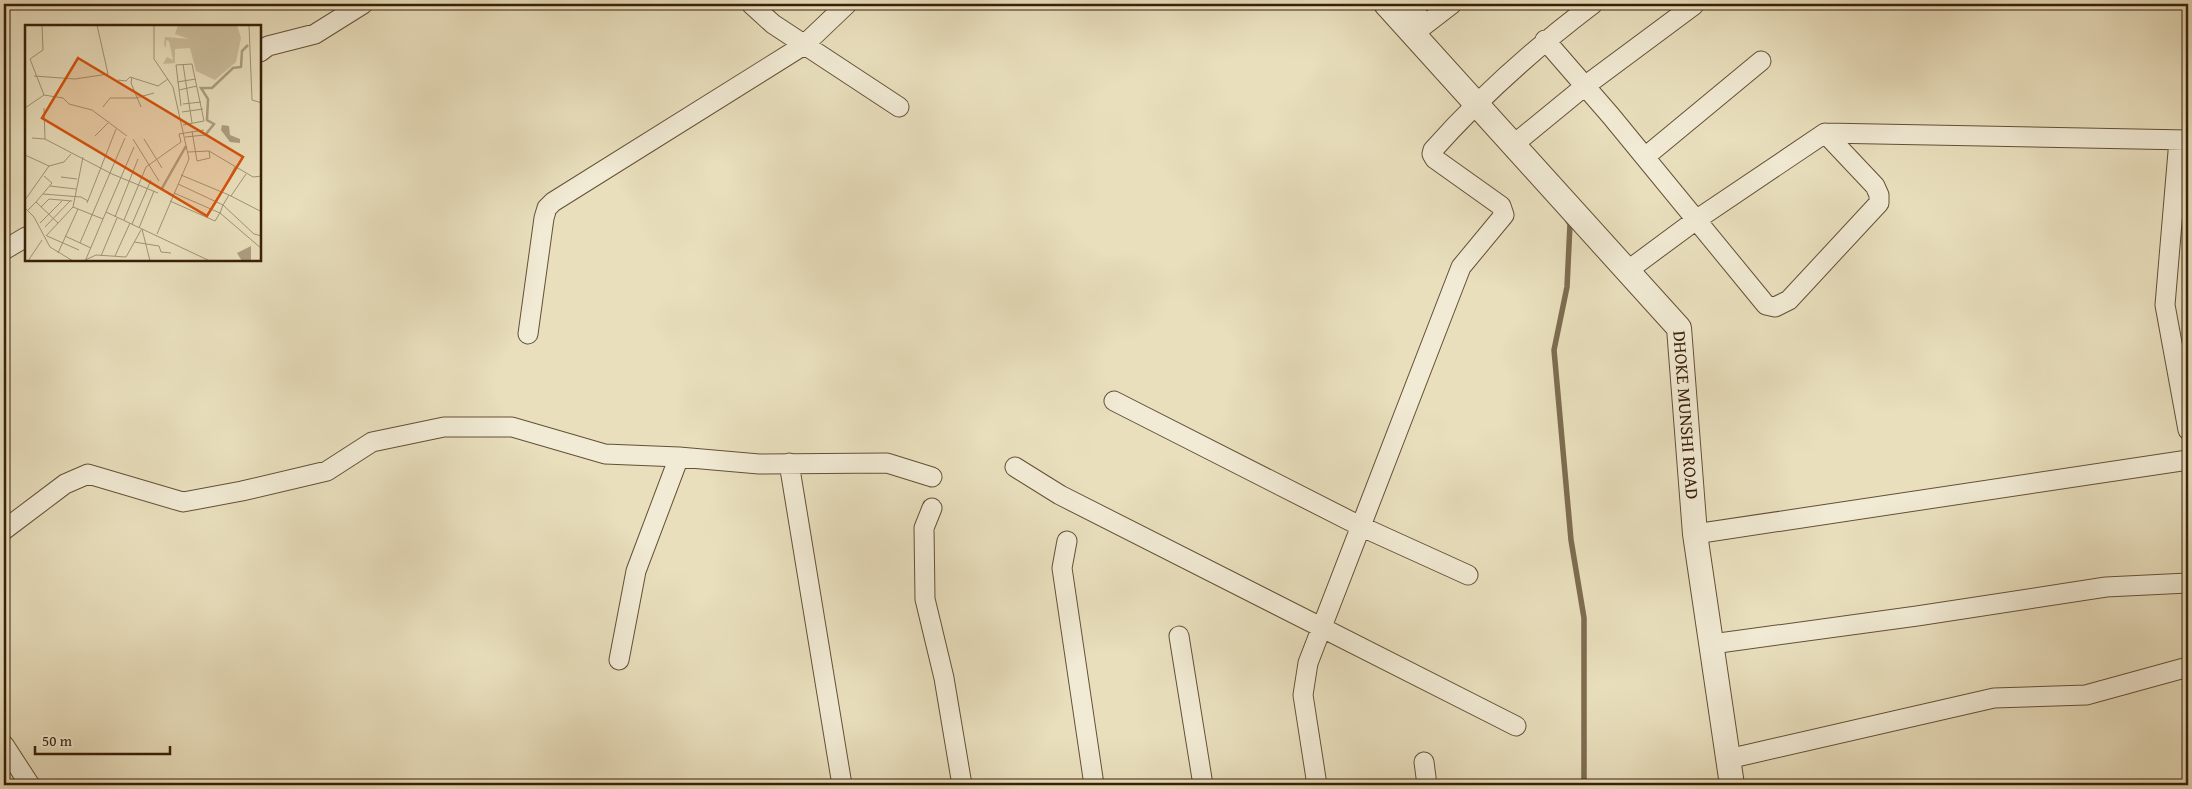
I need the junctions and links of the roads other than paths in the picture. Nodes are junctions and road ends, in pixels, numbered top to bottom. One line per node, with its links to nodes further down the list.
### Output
1 (363, 4): 12 (street)
2 (751, 4): 11 (street)
3 (847, 4): 11 (street)
4 (1386, 4): 9 (street, DHOKE MUNSHI ROAD)
5 (1408, 4): 9 (street)
6 (1452, 4): 9 (street)
7 (1593, 4): 10 (street)
8 (1694, 4): 14 (street)
9 (1419, 29): 15 (street, DHOKE MUNSHI ROAD)
10 (1545, 40): 14 (street); 15 (street)
11 (804, 45): 16 (street); 25 (street)
12 (261, 51)
13 (1761, 61): 20 (street)
14 (1585, 86): 19 (street); 20 (street)
15 (1476, 104): 19 (street, DHOKE MUNSHI ROAD); 34 (street)
16 (898, 107)
17 (1824, 133): 18 (street); 21 (street); 21 (street)
18 (2184, 140): 27 (street)
19 (1513, 145): 24 (street, DHOKE MUNSHI ROAD)
20 (1645, 157): 21 (street)
21 (1696, 220): 24 (street)
22 (25, 238): 23 (street)
23 (4, 250)
24 (1627, 271): 36 (street, DHOKE MUNSHI ROAD)
25 (528, 334)
26 (1114, 400): 34 (street)
27 (2188, 430)
28 (679, 457): 30 (street); 35 (street); 43 (street)
29 (2188, 460): 36 (street)
30 (789, 463): 32 (street); 50 (street)
31 (1015, 467): 40 (street)
32 (932, 477)
33 (932, 508): 51 (street)
34 (1360, 526): 38 (street); 40 (street)
35 (4, 530)
36 (1695, 534): 42 (street, DHOKE MUNSHI ROAD)
37 (1067, 541): 52 (street)
38 (1468, 575)
39 (2188, 583): 42 (street)
40 (1321, 627): 45 (street); 54 (street)
41 (1179, 636): 53 (street)
42 (1712, 644): 47 (street, DHOKE MUNSHI ROAD)
43 (619, 660)
44 (2188, 667): 47 (street)
45 (1516, 726)
46 (4, 745): 49 (street)
47 (1728, 759): 56 (street, DHOKE MUNSHI ROAD)
48 (1424, 762): 55 (street)
49 (30, 785)
50 (842, 785)
51 (962, 785)
52 (1094, 785)
53 (1203, 785)
54 (1317, 785)
55 (1427, 785)
56 (1732, 785)

